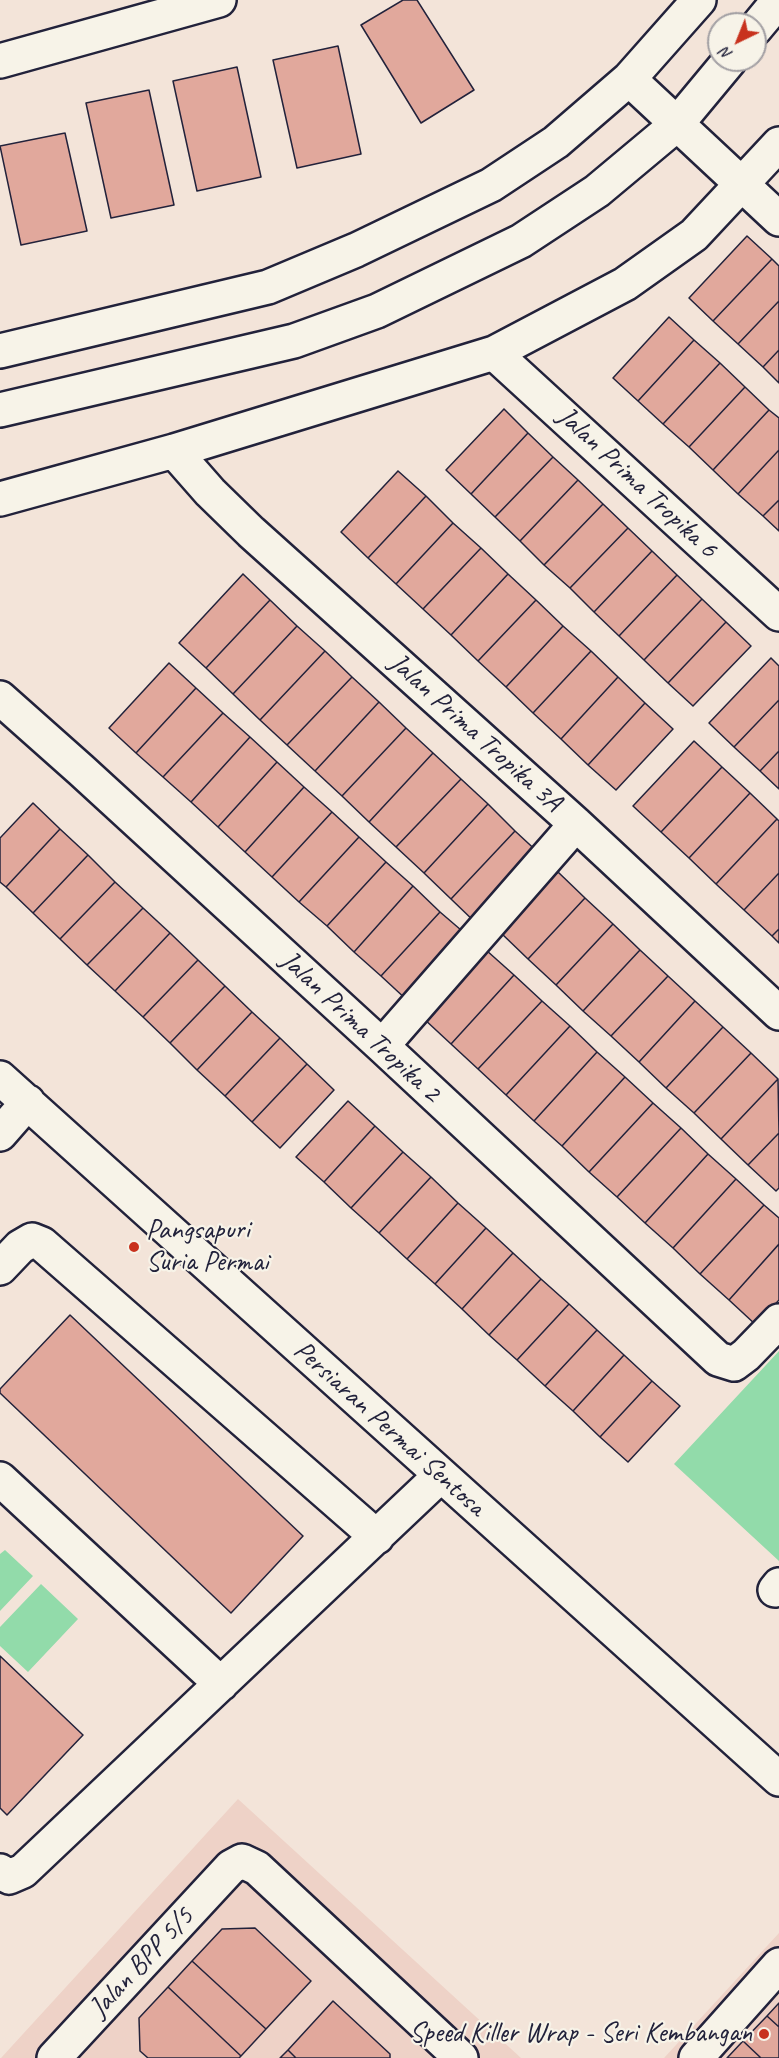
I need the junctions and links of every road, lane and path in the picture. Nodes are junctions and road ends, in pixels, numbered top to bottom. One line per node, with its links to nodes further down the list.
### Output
1 (219, 0): 5 (street)
2 (699, 0): 7 (street)
3 (779, 0): 4 (street)
4 (767, 14)
5 (0, 61)
6 (720, 72): 8 (street)
7 (629, 80): 8 (street); 12 (street)
8 (676, 125): 10 (street); 14 (street)
9 (779, 144): 10 (street)
10 (742, 185): 11 (street); 13 (street)
11 (779, 219)
12 (0, 351)
13 (494, 352): 15 (street); 17 (street, Jalan Prima Tropika 6)
14 (0, 410)
15 (174, 451): 16 (street); 19 (street, Jalan Prima Tropika 3A)
16 (0, 499)
17 (779, 614)
18 (0, 698): 21 (street, Jalan Prima Tropika 2)
19 (576, 824): 20 (street, Jalan Prima Tropika 3A); 21 (street)
20 (779, 1013)
21 (382, 1046): 26 (street, Jalan Prima Tropika 2)
22 (0, 1078): 23 (street, Persiaran Permai Sentosa)
23 (28, 1102): 24 (street); 27 (street, Persiaran Permai Sentosa)
24 (0, 1134)
25 (0, 1268): 29 (street)
26 (779, 1321)
27 (441, 1475): 29 (street); 31 (street, Persiaran Permai Sentosa)
28 (0, 1479): 30 (street)
29 (377, 1537): 30 (street)
30 (220, 1684): 32 (street)
31 (779, 1779)
32 (0, 1871)
33 (779, 1965): 36 (street)
34 (69, 2053): 35 (street, Jalan BPP 5/5)
35 (461, 2058)
36 (696, 2058)

